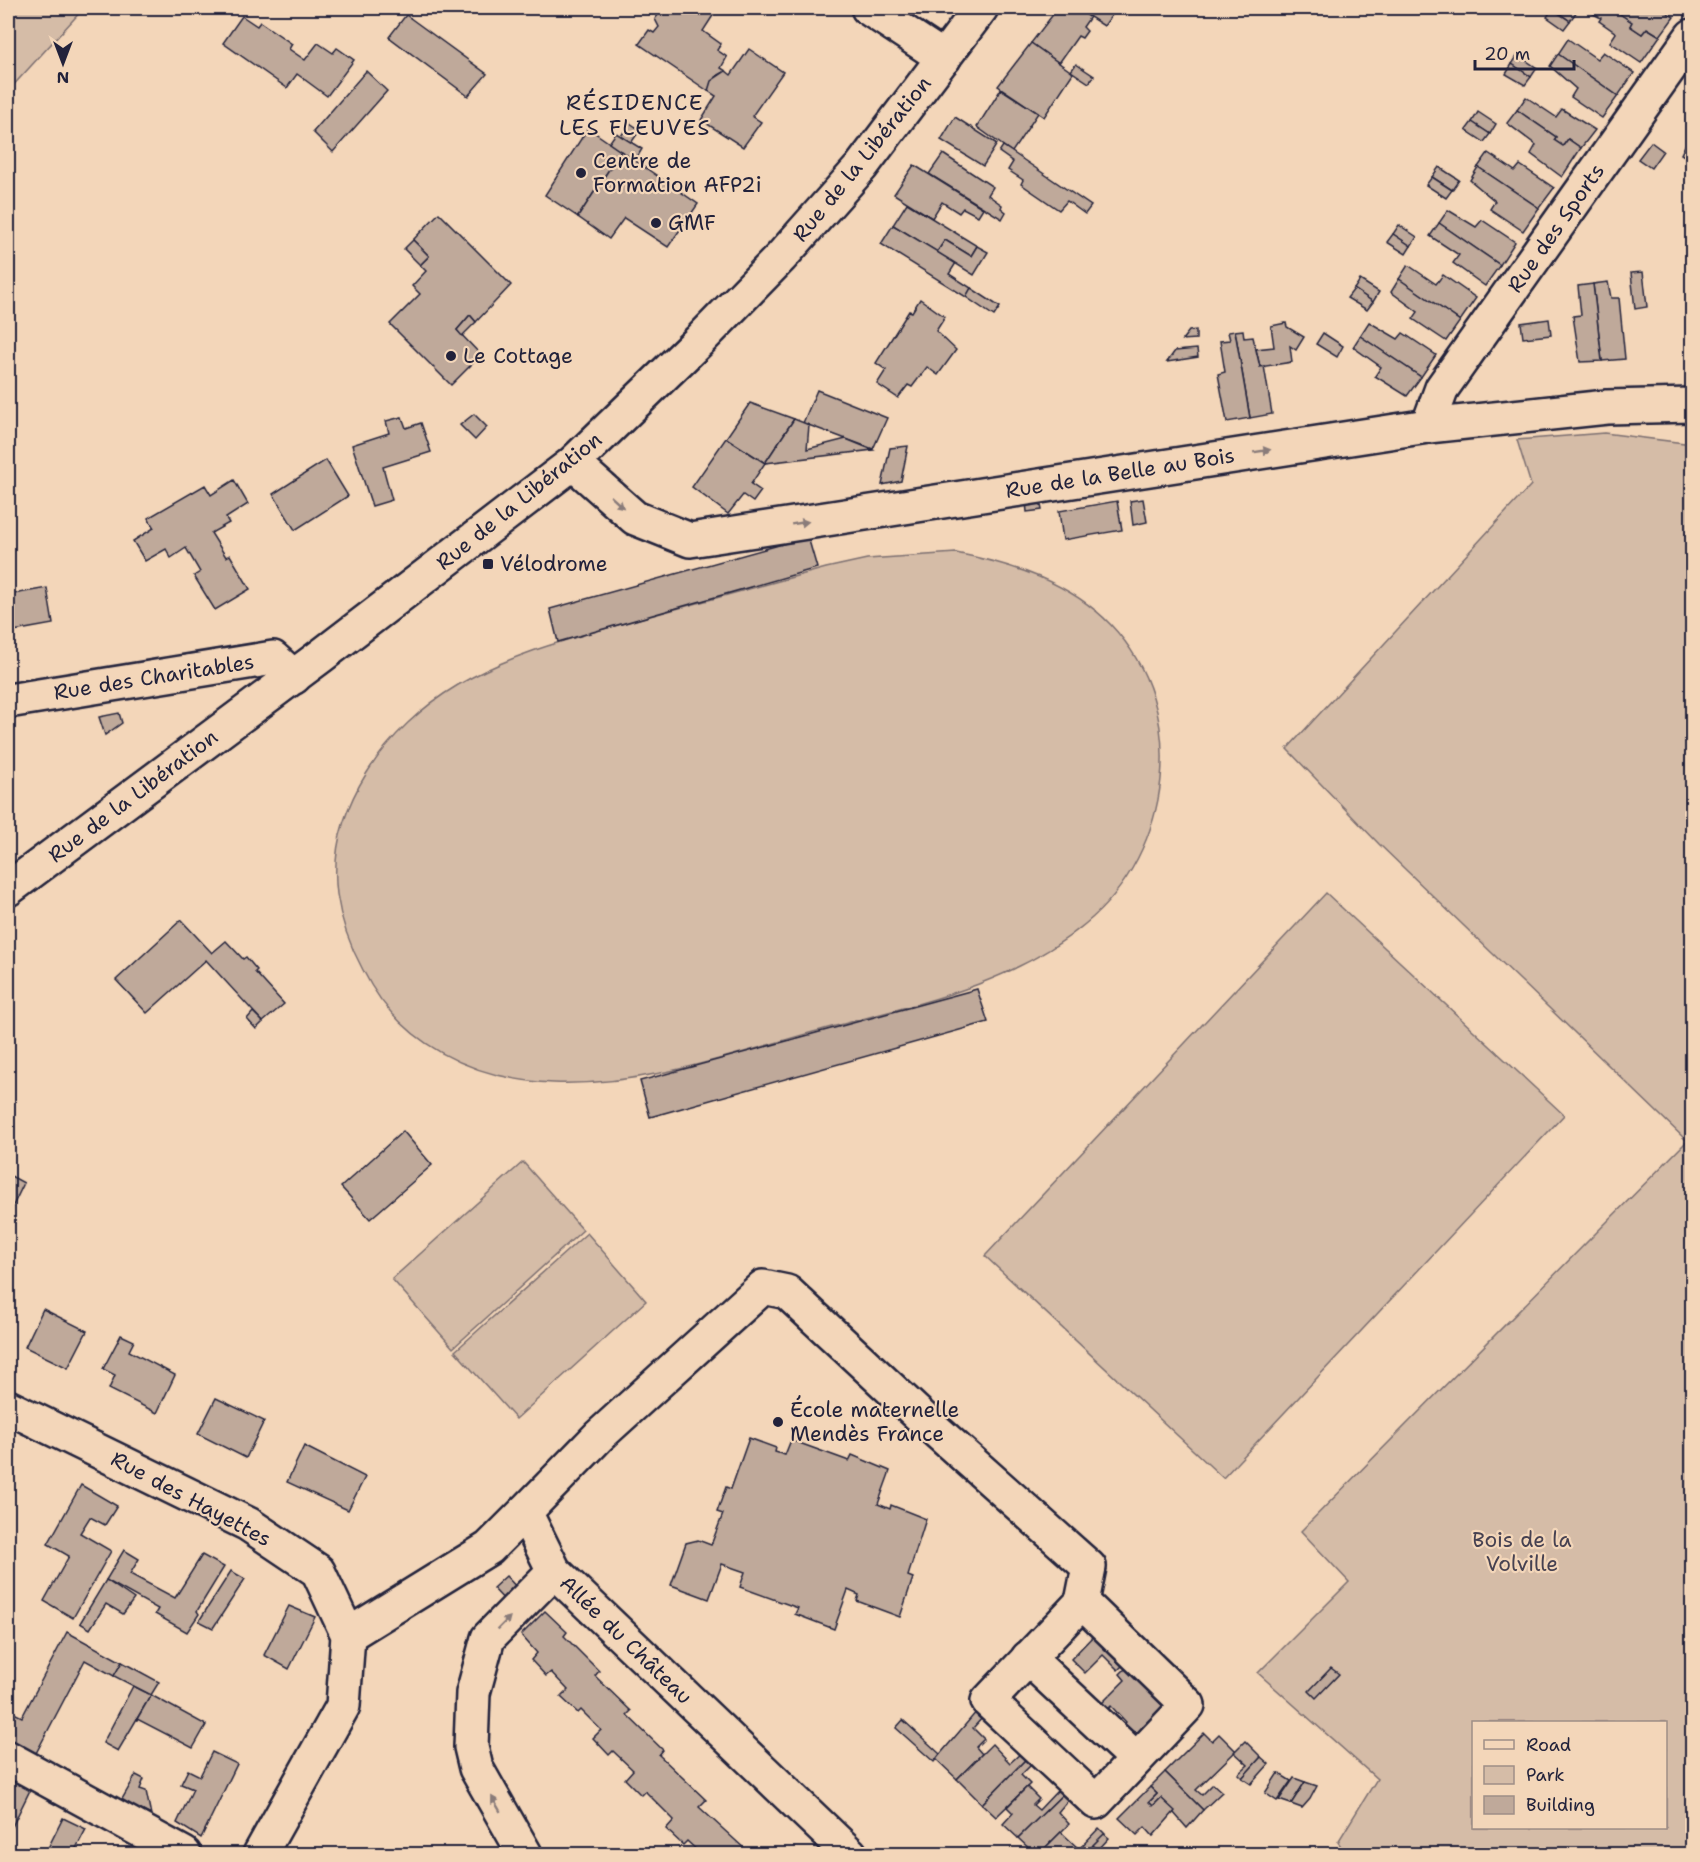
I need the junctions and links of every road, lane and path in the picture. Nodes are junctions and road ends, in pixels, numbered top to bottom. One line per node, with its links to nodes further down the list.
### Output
1 (868, 8): 4 (street)
2 (981, 8): 4 (street, Rue de la Libération)
3 (1690, 44): 6 (street, Rue des Sports)
4 (944, 58): 7 (street, Rue de la Libération)
5 (1692, 405): 6 (street, Rue de la Belle au Bois)
6 (1428, 426): 7 (street, Rue de la Belle au Bois, one-way to 6)
7 (573, 463): 8 (street, Rue de la Libération)
8 (294, 677): 9 (street, Rue des Charitables); 10 (street, Rue de la Libération)
9 (8, 701)
10 (8, 889)
11 (8, 1407): 15 (street, Rue des Hayettes)
12 (525, 1512): 13 (street, Allée du Château); 14 (street); 15 (street)
13 (554, 1571): 21 (street, one-way to 13); 22 (street, Allée du Château)
14 (1082, 1602): 16 (street); 18 (street)
15 (348, 1635): 20 (street, Rue des Hayettes)
16 (1028, 1658): 18 (street); 18 (street)
17 (8, 1758): 19 (street)
18 (1136, 1759)
19 (184, 1854)
20 (260, 1854)
21 (525, 1854)
22 (850, 1854)

